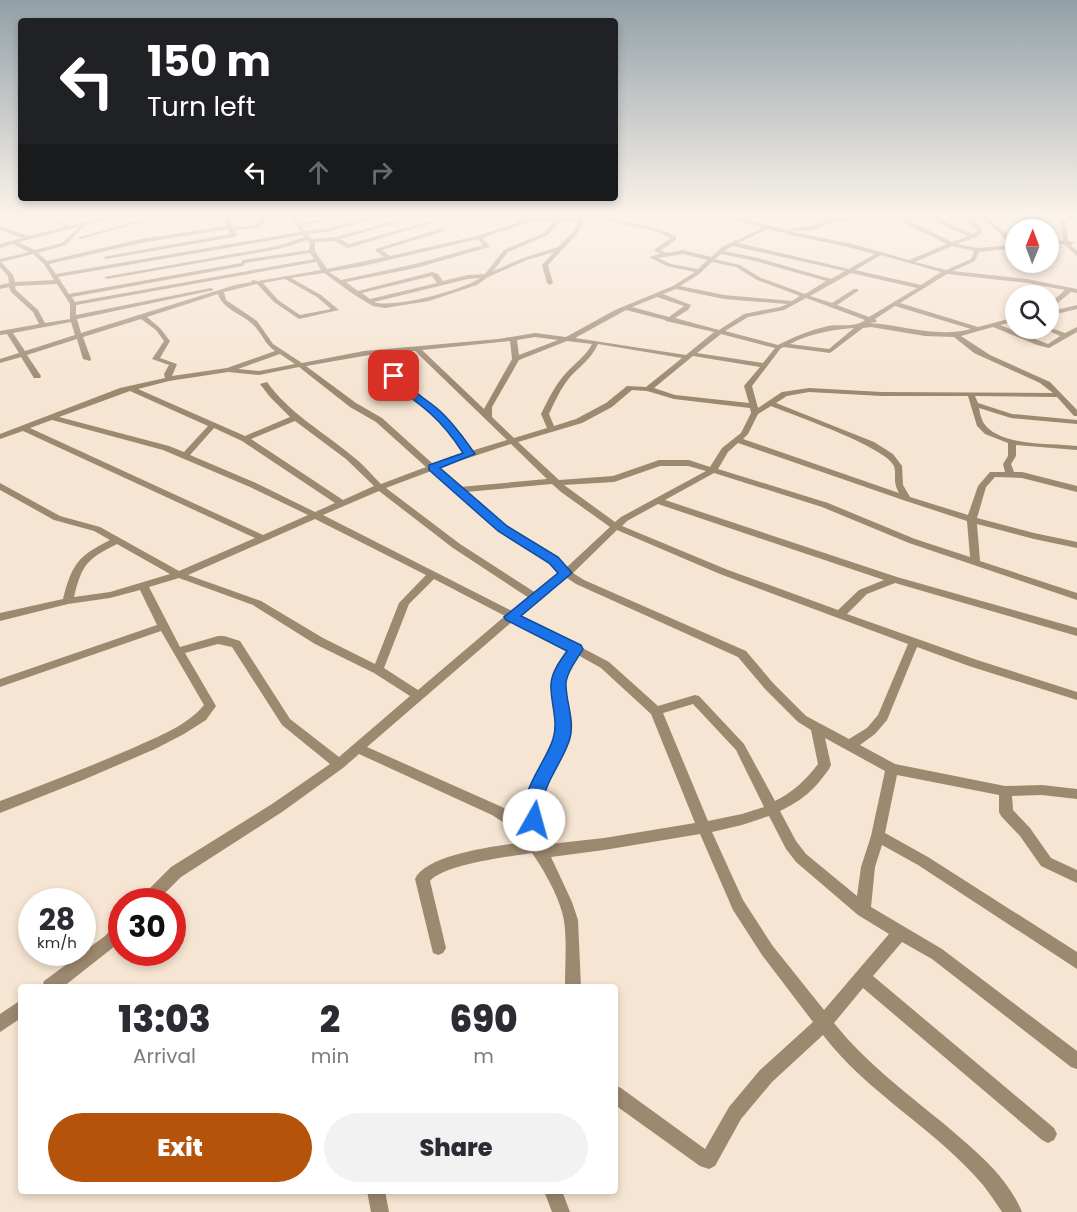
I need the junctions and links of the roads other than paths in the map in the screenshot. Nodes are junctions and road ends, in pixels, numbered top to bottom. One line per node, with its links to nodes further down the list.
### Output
1 (8, 272): 31 (street)
2 (52, 272): 24 (street)
3 (95, 272): 24 (street)
4 (137, 272): 23 (street)
5 (194, 272): 44 (street)
6 (246, 272): 21 (street)
7 (267, 272): 21 (street)
8 (326, 272): 25 (street); 28 (street)
9 (389, 272): 28 (street)
10 (490, 272): 22 (street)
11 (497, 272): 22 (street)
12 (547, 272): 30 (street)
13 (698, 272): 35 (street)
14 (747, 272): 42 (street)
15 (800, 272): 27 (street)
16 (849, 272): 27 (street)
17 (853, 272): 36 (street)
18 (941, 272): 20 (street)
19 (949, 272): 20 (street)
20 (946, 273): 36 (street); 38 (street)
21 (248, 276): 26 (street); 29 (street); 33 (street)
22 (486, 276): 32 (street); 46 (street)
23 (107, 277)
24 (57, 279): 31 (street); 44 (street)
25 (288, 279): 29 (street); 29 (street)
26 (207, 280): 40 (street); 48 (street)
27 (831, 281): 42 (street)
28 (339, 282): 41 (street)
29 (259, 283): 33 (street)
30 (550, 283)
31 (14, 284): 34 (street); 62 (street)
32 (441, 284): 41 (street); 46 (street)
33 (237, 286): 40 (street)
34 (0, 287)
35 (675, 287): 43 (street); 47 (street)
36 (922, 287): 49 (street)
37 (856, 290): 50 (street)
38 (1069, 290): 39 (street); 45 (street)
39 (1077, 291)
40 (216, 292): 53 (street); 55 (street); 77 (street)
41 (355, 293): 46 (street)
42 (802, 294): 47 (street); 50 (street)
43 (659, 295): 52 (street); 57 (street)
44 (68, 296): 48 (street)
45 (1059, 299)
46 (369, 301)
47 (790, 302): 67 (street)
48 (73, 304): 56 (street)
49 (895, 304): 58 (street); 63 (street)
50 (832, 306): 58 (street)
51 (1077, 307): 54 (street)
52 (627, 308): 57 (street); 72 (street)
53 (112, 310): 56 (street); 60 (street)
54 (1059, 311)
55 (143, 317): 60 (street); 88 (street)
56 (73, 319): 62 (street); 70 (street)
57 (668, 320): 67 (street)
58 (867, 322): 69 (street); 75 (street); 75 (street)
59 (1005, 322): 61 (street)
60 (124, 323): 70 (street)
61 (992, 325): 63 (street); 71 (street)
62 (43, 326): 66 (street)
63 (978, 329): 69 (street)
64 (1077, 329): 71 (street)
65 (0, 333): 66 (street)
66 (10, 333): 80 (street)
67 (718, 333): 75 (street); 79 (street)
68 (1059, 333): 71 (street)
69 (956, 335): 93 (street)
70 (81, 336): 80 (street); 81 (street)
71 (1066, 336)
72 (567, 339): 73 (street); 74 (street); 82 (street)
73 (514, 341): 76 (street); 82 (street)
74 (596, 342): 79 (street); 104 (street)
75 (781, 346): 84 (street)
76 (416, 348): 78 (street); 100 (street)
77 (281, 351): 85 (street); 86 (street)
78 (377, 352): 85 (street); 111 (street)
79 (689, 355): 84 (street); 91 (street)
80 (22, 356): 83 (street); 87 (street)
81 (87, 359)
82 (516, 359): 100 (street)
83 (0, 361)
84 (764, 365): 96 (street)
85 (300, 366): 86 (street); 113 (street)
86 (228, 370): 88 (street)
87 (37, 376)
88 (169, 379): 90 (street)
89 (264, 384): 99 (street)
90 (132, 389): 98 (street); 102 (street)
91 (648, 389): 96 (street); 104 (street)
92 (970, 394): 93 (street); 94 (street); 95 (street)
93 (1059, 395): 97 (street)
94 (770, 403): 96 (street); 121 (street)
95 (976, 405): 101 (street); 109 (street)
96 (754, 410): 107 (street)
97 (1077, 414)
98 (50, 417): 103 (street); 112 (street)
99 (294, 418): 106 (street); 118 (street)
100 (488, 418): 108 (street)
101 (1077, 422)
102 (213, 425): 106 (street); 112 (street)
103 (23, 428): 105 (street); 127 (street)
104 (551, 428): 108 (street)
105 (1, 436)
106 (245, 439): 123 (street)
107 (738, 440): 114 (street); 121 (street)
108 (511, 441): 111 (street); 116 (street)
109 (1012, 442): 110 (street); 115 (street)
110 (1077, 448)
111 (470, 454): 113 (street)
112 (185, 456): 124 (street)
113 (433, 467): 118 (street); 120 (street)
114 (712, 471): 116 (street); 122 (street); 132 (street)
115 (1010, 473): 119 (street); 125 (street)
116 (555, 482): 120 (street); 126 (street)
117 (0, 486): 128 (street)
118 (380, 487): 123 (street); 140 (street)
119 (1077, 489)
120 (458, 490): 130 (street)
121 (906, 497): 125 (street)
122 (658, 501): 126 (street); 136 (street)
123 (341, 503): 124 (street)
124 (314, 515): 127 (street); 135 (street)
125 (972, 519): 129 (street); 132 (street)
126 (615, 526): 131 (street); 143 (street)
127 (263, 538): 134 (street)
128 (116, 541): 134 (street); 142 (street)
129 (1077, 545)
130 (554, 560): 131 (street); 133 (street)
131 (578, 560): 133 (street)
132 (975, 562): 141 (street)
133 (566, 573): 137 (street); 138 (street)
134 (179, 575): 139 (street); 151 (street)
135 (432, 575): 145 (street); 151 (street)
136 (893, 579): 143 (street); 147 (street)
137 (556, 582): 138 (street); 140 (street)
138 (580, 582): 156 (street)
139 (143, 586): 142 (street); 146 (street)
140 (535, 597): 145 (street)
141 (1077, 597)
142 (68, 601): 144 (street)
143 (840, 615): 148 (street)
144 (0, 617)
145 (511, 617): 149 (street); 153 (street)
146 (162, 627): 150 (street); 152 (street)
147 (1077, 632)
148 (914, 642): 154 (street); 157 (street)
149 (576, 649): 155 (street); 167 (street)
150 (179, 651): 159 (street); 163 (street)
151 (378, 670): 153 (street)
152 (0, 683)
153 (419, 696): 158 (street)
154 (1077, 696)
155 (656, 711): 164 (street); 165 (street)
156 (817, 728): 157 (street); 164 (street)
157 (850, 745): 160 (street)
158 (357, 748): 159 (street); 167 (street)
159 (339, 764): 169 (street)
160 (892, 769): 161 (street); 166 (street)
161 (1005, 791): 162 (street); 168 (street)
162 (1077, 794)
163 (0, 807)
164 (772, 810): 165 (street); 170 (street)
165 (704, 829): 167 (street); 179 (street)
166 (878, 836): 170 (street); 174 (street)
167 (542, 852): 173 (street); 177 (street)
168 (1077, 877)
169 (160, 888)
170 (863, 910): 171 (street)
171 (900, 933): 175 (street); 181 (street)
172 (108, 942): 176 (street)
173 (438, 948)
174 (1077, 961)
175 (862, 977): 179 (street); 183 (street)
176 (54, 984)
177 (573, 984)
178 (18, 1010): 180 (street)
179 (823, 1023): 182 (street); 188 (street)
180 (0, 1024)
181 (1077, 1061)
182 (618, 1096)
183 (1048, 1134)
184 (377, 1194): 186 (street)
185 (553, 1194): 187 (street)
186 (380, 1212)
187 (561, 1212)
188 (1013, 1212)

